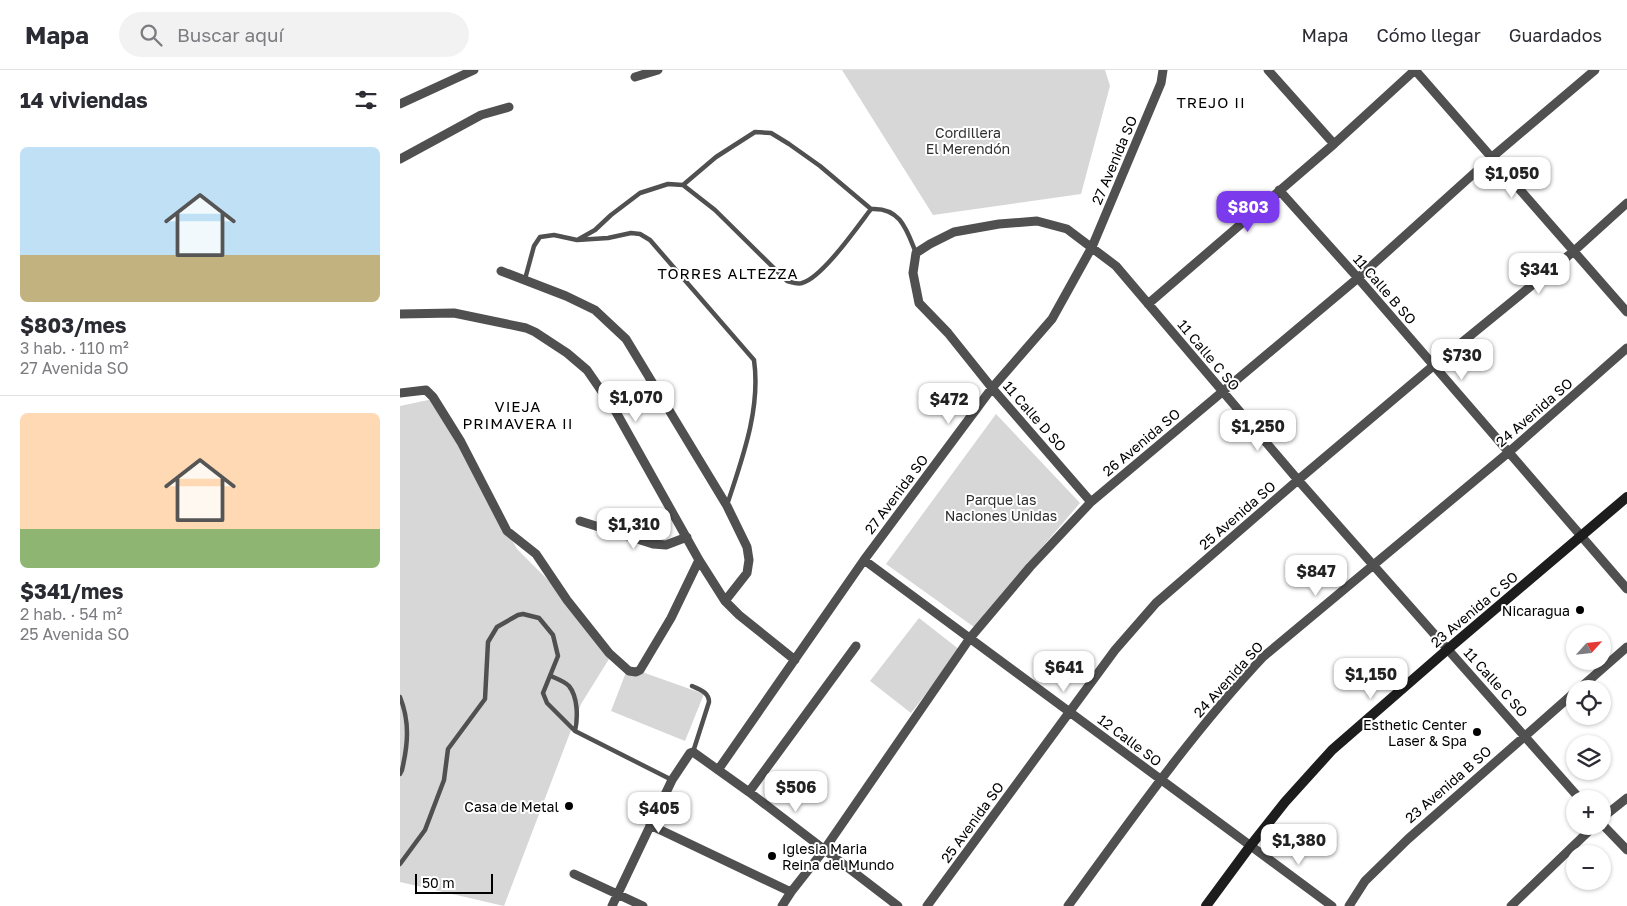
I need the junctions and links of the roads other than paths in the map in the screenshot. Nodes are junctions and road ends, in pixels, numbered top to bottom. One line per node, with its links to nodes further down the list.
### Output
1 (474, 70): 8 (street)
2 (658, 70): 7 (street)
3 (1163, 70): 18 (street, 27 Avenida SO)
4 (1268, 70): 10 (street)
5 (1415, 70): 10 (street); 11 (street)
6 (1594, 70): 11 (street, 26 Avenida SO)
7 (635, 77)
8 (400, 104)
9 (509, 107): 12 (street)
10 (1334, 144): 14 (street)
11 (1491, 158): 19 (street); 22 (street, 26 Avenida SO)
12 (400, 159)
13 (683, 185): 16 (lane); 16 (lane); 17 (lane)
14 (1279, 190): 22 (street, 11 Calle B SO); 24 (street)
15 (1627, 203): 19 (street, 25 Avenida SO)
16 (871, 209): 20 (lane)
17 (577, 240): 23 (lane); 36 (lane)
18 (1092, 247): 20 (street, 11 Calle C SO); 24 (street, 11 Calle C SO); 29 (street, 27 Avenida SO)
19 (1574, 251): 25 (street); 28 (street, 25 Avenida SO)
20 (916, 253): 29 (street, 11 Calle D SO)
21 (501, 270): 23 (street)
22 (1358, 278): 28 (street, 11 Calle B SO); 31 (street, 26 Avenida SO)
23 (525, 279): 36 (street)
24 (1148, 304): 31 (street, 11 Calle C SO)
25 (1627, 312)
26 (400, 314): 38 (street)
27 (1627, 348): 32 (street, 24 Avenida SO)
28 (1433, 366): 32 (street, 11 Calle B SO); 33 (street, 25 Avenida SO)
29 (992, 388): 35 (street, 11 Calle D SO); 41 (street, 27 Avenida SO)
30 (400, 393): 40 (street)
31 (1222, 393): 33 (street, 11 Calle C SO); 35 (street, 26 Avenida SO)
32 (1509, 452): 39 (street, 11 Calle B SO); 42 (street, 24 Avenida SO)
33 (1298, 480): 42 (street, 11 Calle C SO); 55 (street, 25 Avenida SO)
34 (1627, 497): 39 (street, 23 Avenida C SO)
35 (1091, 502): 45 (street, 26 Avenida SO)
36 (727, 506): 44 (street)
37 (580, 521): 38 (street)
38 (686, 537): 40 (street)
39 (1581, 537): 43 (street, 11 Calle B SO); 48 (street, 23 Avenida C SO)
40 (699, 560): 44 (street)
41 (864, 560): 45 (street, 12 Calle SO); 49 (street, 27 Avenida SO)
42 (1373, 565): 48 (street, 11 Calle C SO); 62 (street, 24 Avenida SO)
43 (1627, 589)
44 (726, 601): 49 (street)
45 (970, 638): 55 (street, 12 Calle SO); 71 (street, 26 Avenida SO)
46 (856, 646): 64 (street)
47 (1627, 647): 51 (street)
48 (1448, 649): 57 (street, 11 Calle C SO); 70 (street, 23 Avenida C SO)
49 (795, 660): 59 (street, 27 Avenida SO)
50 (551, 676): 56 (lane); 56 (lane); 73 (lane)
51 (1589, 680)
52 (692, 686): 58 (lane)
53 (400, 697): 60 (lane)
54 (1566, 700): 57 (street, 23 Avenida B SO)
55 (1070, 712): 62 (street, 12 Calle SO); 81 (street, 25 Avenida SO)
56 (574, 731): 61 (lane)
57 (1525, 736): 63 (street, 11 Calle C SO); 85 (street, 23 Avenida B SO)
58 (692, 753): 59 (street); 61 (street)
59 (718, 770): 64 (street)
60 (400, 774)
61 (672, 780): 67 (street)
62 (1161, 780): 70 (street, 12 Calle SO); 82 (street, 24 Avenida SO)
63 (1572, 790)
64 (749, 792): 71 (street)
65 (1627, 798): 66 (street)
66 (1611, 811)
67 (650, 825): 75 (street); 76 (street)
68 (1611, 833): 72 (street)
69 (1585, 835): 86 (street)
70 (1251, 845): 83 (street, 23 Avenida C SO); 84 (street, 12 Calle SO)
71 (824, 850): 75 (street, 26 Avenida SO); 80 (street)
72 (1627, 850)
73 (400, 864)
74 (574, 874): 76 (street)
75 (791, 892): 79 (street, 26 Avenida SO)
76 (618, 894): 77 (street); 78 (street)
77 (612, 906)
78 (643, 906)
79 (782, 906)
80 (898, 906)
81 (927, 906)
82 (1068, 906)
83 (1206, 906)
84 (1332, 906)
85 (1348, 906)
86 (1511, 906)

